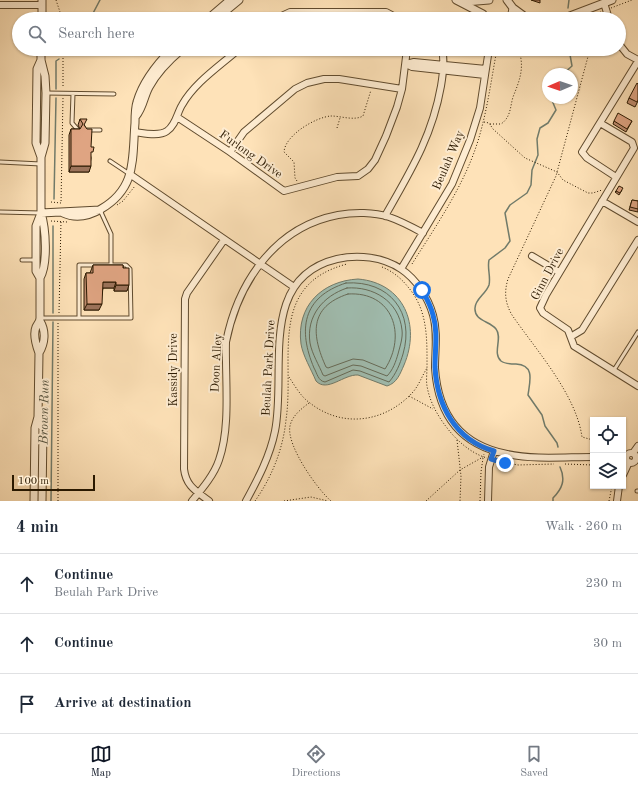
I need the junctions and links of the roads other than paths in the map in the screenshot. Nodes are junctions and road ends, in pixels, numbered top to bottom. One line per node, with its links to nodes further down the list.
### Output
1 (230, 0): 11 (street)
2 (239, 0): 12 (street)
3 (489, 0): 6 (street); 16 (street)
4 (506, 0): 10 (street)
5 (612, 0): 8 (street)
6 (459, 1): 15 (street)
7 (42, 2): 9 (street)
8 (604, 3): 19 (street); 20 (street)
9 (0, 5)
10 (513, 8): 17 (street); 18 (street)
11 (216, 12)
12 (224, 12)
13 (290, 12): 14 (street)
14 (377, 12)
15 (477, 12)
16 (485, 12)
17 (512, 12)
18 (518, 12)
19 (580, 12)
20 (607, 12)
21 (626, 54): 30 (street)
22 (41, 56): 29 (street)
23 (166, 56): 38 (street)
24 (175, 56): 38 (street)
25 (231, 56): 39 (street)
26 (407, 56): 31 (street, Furlong Drive)
27 (442, 56): 32 (street)
28 (488, 56): 33 (street, Beulah Way)
29 (41, 60): 35 (street); 47 (street)
30 (638, 60): 40 (street)
31 (406, 64): 32 (street); 34 (street, Furlong Drive)
32 (443, 68): 33 (street); 56 (street)
33 (485, 72): 58 (street, Beulah Way)
34 (402, 89): 46 (street); 46 (street, Furlong Drive)
35 (46, 93): 36 (lane); 47 (street)
36 (73, 94): 37 (lane); 41 (lane)
37 (114, 94)
38 (135, 118): 44 (street)
39 (177, 118): 44 (street); 46 (street, Furlong Drive)
40 (600, 123): 45 (street); 51 (street)
41 (78, 130)
42 (85, 130): 43 (lane)
43 (100, 130)
44 (134, 132): 50 (street)
45 (636, 145): 51 (street, Ginn Drive)
46 (230, 152)
47 (41, 160): 49 (lane); 55 (street)
48 (110, 161): 50 (lane)
49 (0, 162)
50 (131, 175): 53 (street); 59 (street)
51 (616, 177): 52 (street, Ginn Drive)
52 (602, 201): 57 (street); 67 (street, Ginn Drive)
53 (100, 210): 55 (street); 65 (lane)
54 (0, 212): 55 (lane)
55 (41, 213): 63 (street); 68 (street)
56 (385, 216): 58 (street, Doon Alley); 64 (street, Doon Alley)
57 (638, 222)
58 (422, 233): 66 (street, Beulah Way)
59 (224, 240): 64 (street); 83 (street, Kassidy Drive)
60 (638, 240): 73 (street)
61 (532, 256): 67 (street)
62 (22, 260): 63 (lane)
63 (36, 260): 68 (street)
64 (260, 264): 69 (street); 83 (street, Doon Alley)
65 (111, 265): 70 (lane); 70 (lane)
66 (400, 269): 69 (street, Beulah Park Drive); 78 (street, Beulah Park Drive)
67 (559, 272): 73 (street, Ginn Drive)
68 (40, 278): 71 (street)
69 (294, 287): 88 (street, Beulah Park Drive)
70 (80, 318): 71 (lane)
71 (40, 320): 76 (street)
72 (638, 332): 74 (lane)
73 (572, 336): 74 (street, Ginn Drive)
74 (614, 370): 75 (street, Ginn Drive)
75 (638, 386)
76 (38, 417): 84 (street); 85 (street)
77 (638, 446): 79 (street)
78 (494, 451): 80 (street, Beulah Park Drive); 89 (street)
79 (636, 456): 81 (street)
80 (590, 457)
81 (626, 459)
82 (619, 489): 90 (street)
83 (198, 493): 86 (street, Doon Alley); 87 (street, Kassidy Drive)
84 (34, 501)
85 (42, 501)
86 (192, 501)
87 (209, 501)
88 (246, 501)
89 (488, 501)
90 (617, 501)

